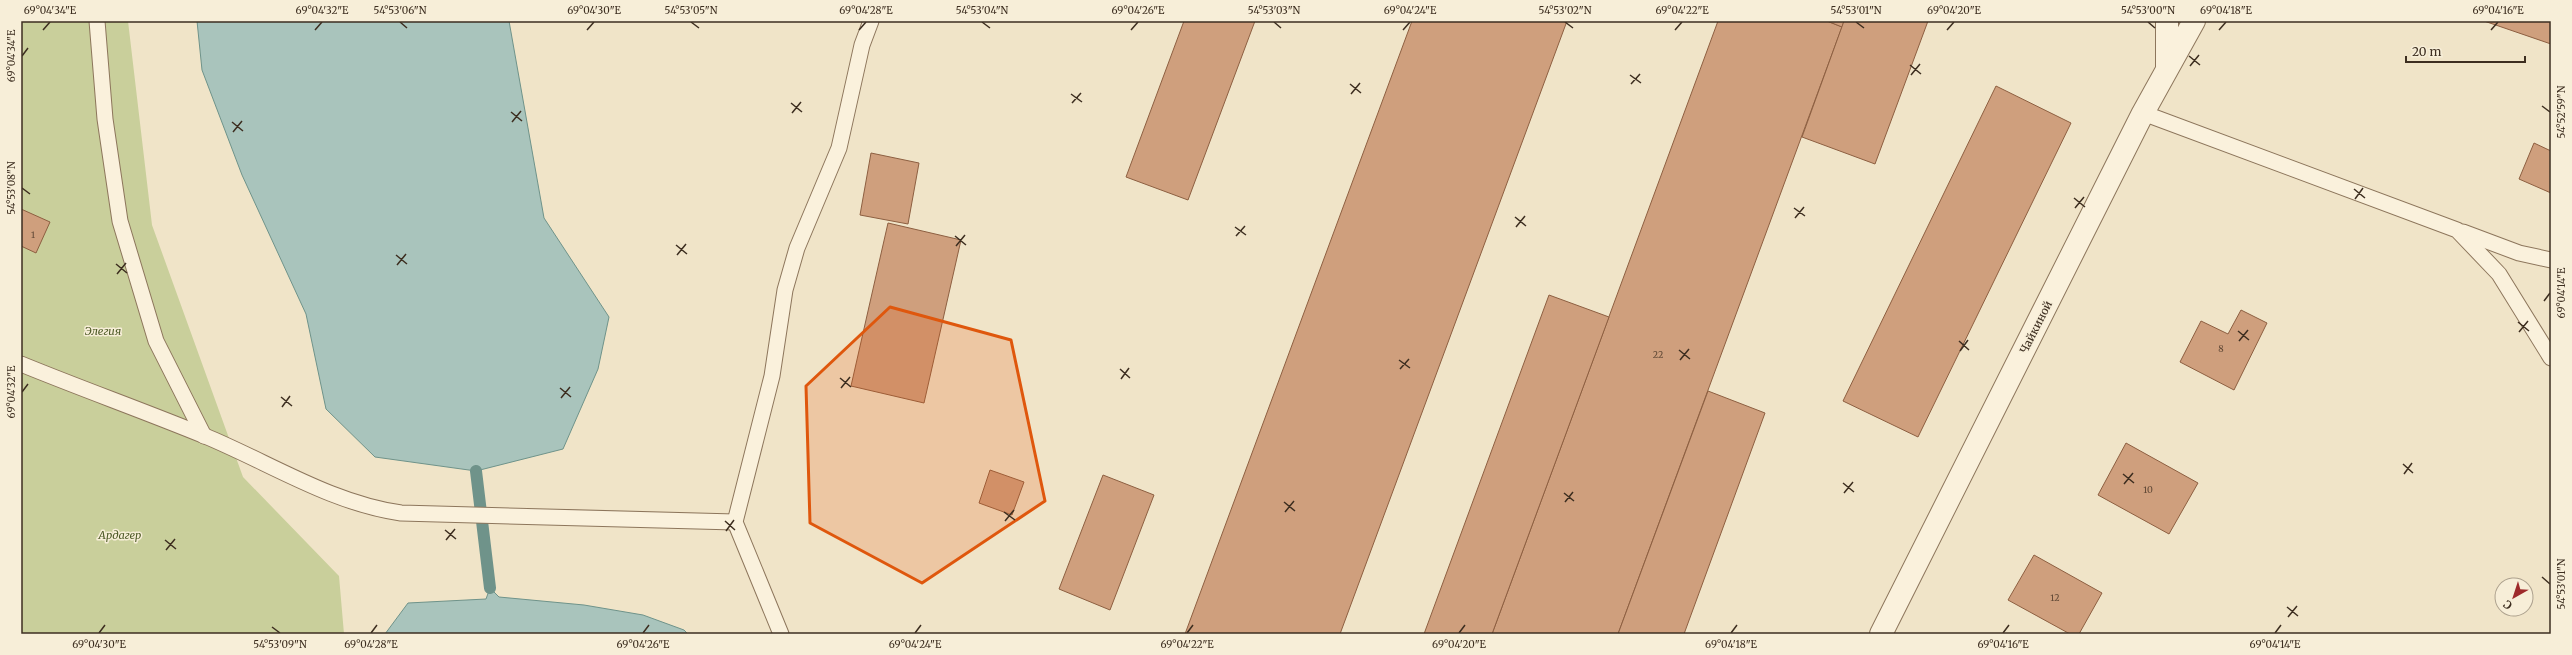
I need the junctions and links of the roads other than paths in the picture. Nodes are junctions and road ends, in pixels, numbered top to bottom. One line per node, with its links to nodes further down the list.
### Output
1 (97, 21): 11 (lane)
2 (871, 21): 12 (lane)
3 (2167, 21): 5 (street)
4 (2194, 21): 5 (street, Чайкиной)
5 (2167, 70): 6 (street, Чайкиной)
6 (2143, 113): 7 (lane); 14 (street, Чайкиной)
7 (2457, 230): 8 (lane); 9 (lane)
8 (2551, 260)
9 (2551, 358)
10 (21, 364): 11 (lane)
11 (204, 436): 12 (lane)
12 (735, 522): 13 (lane)
13 (781, 634)
14 (1881, 634)

